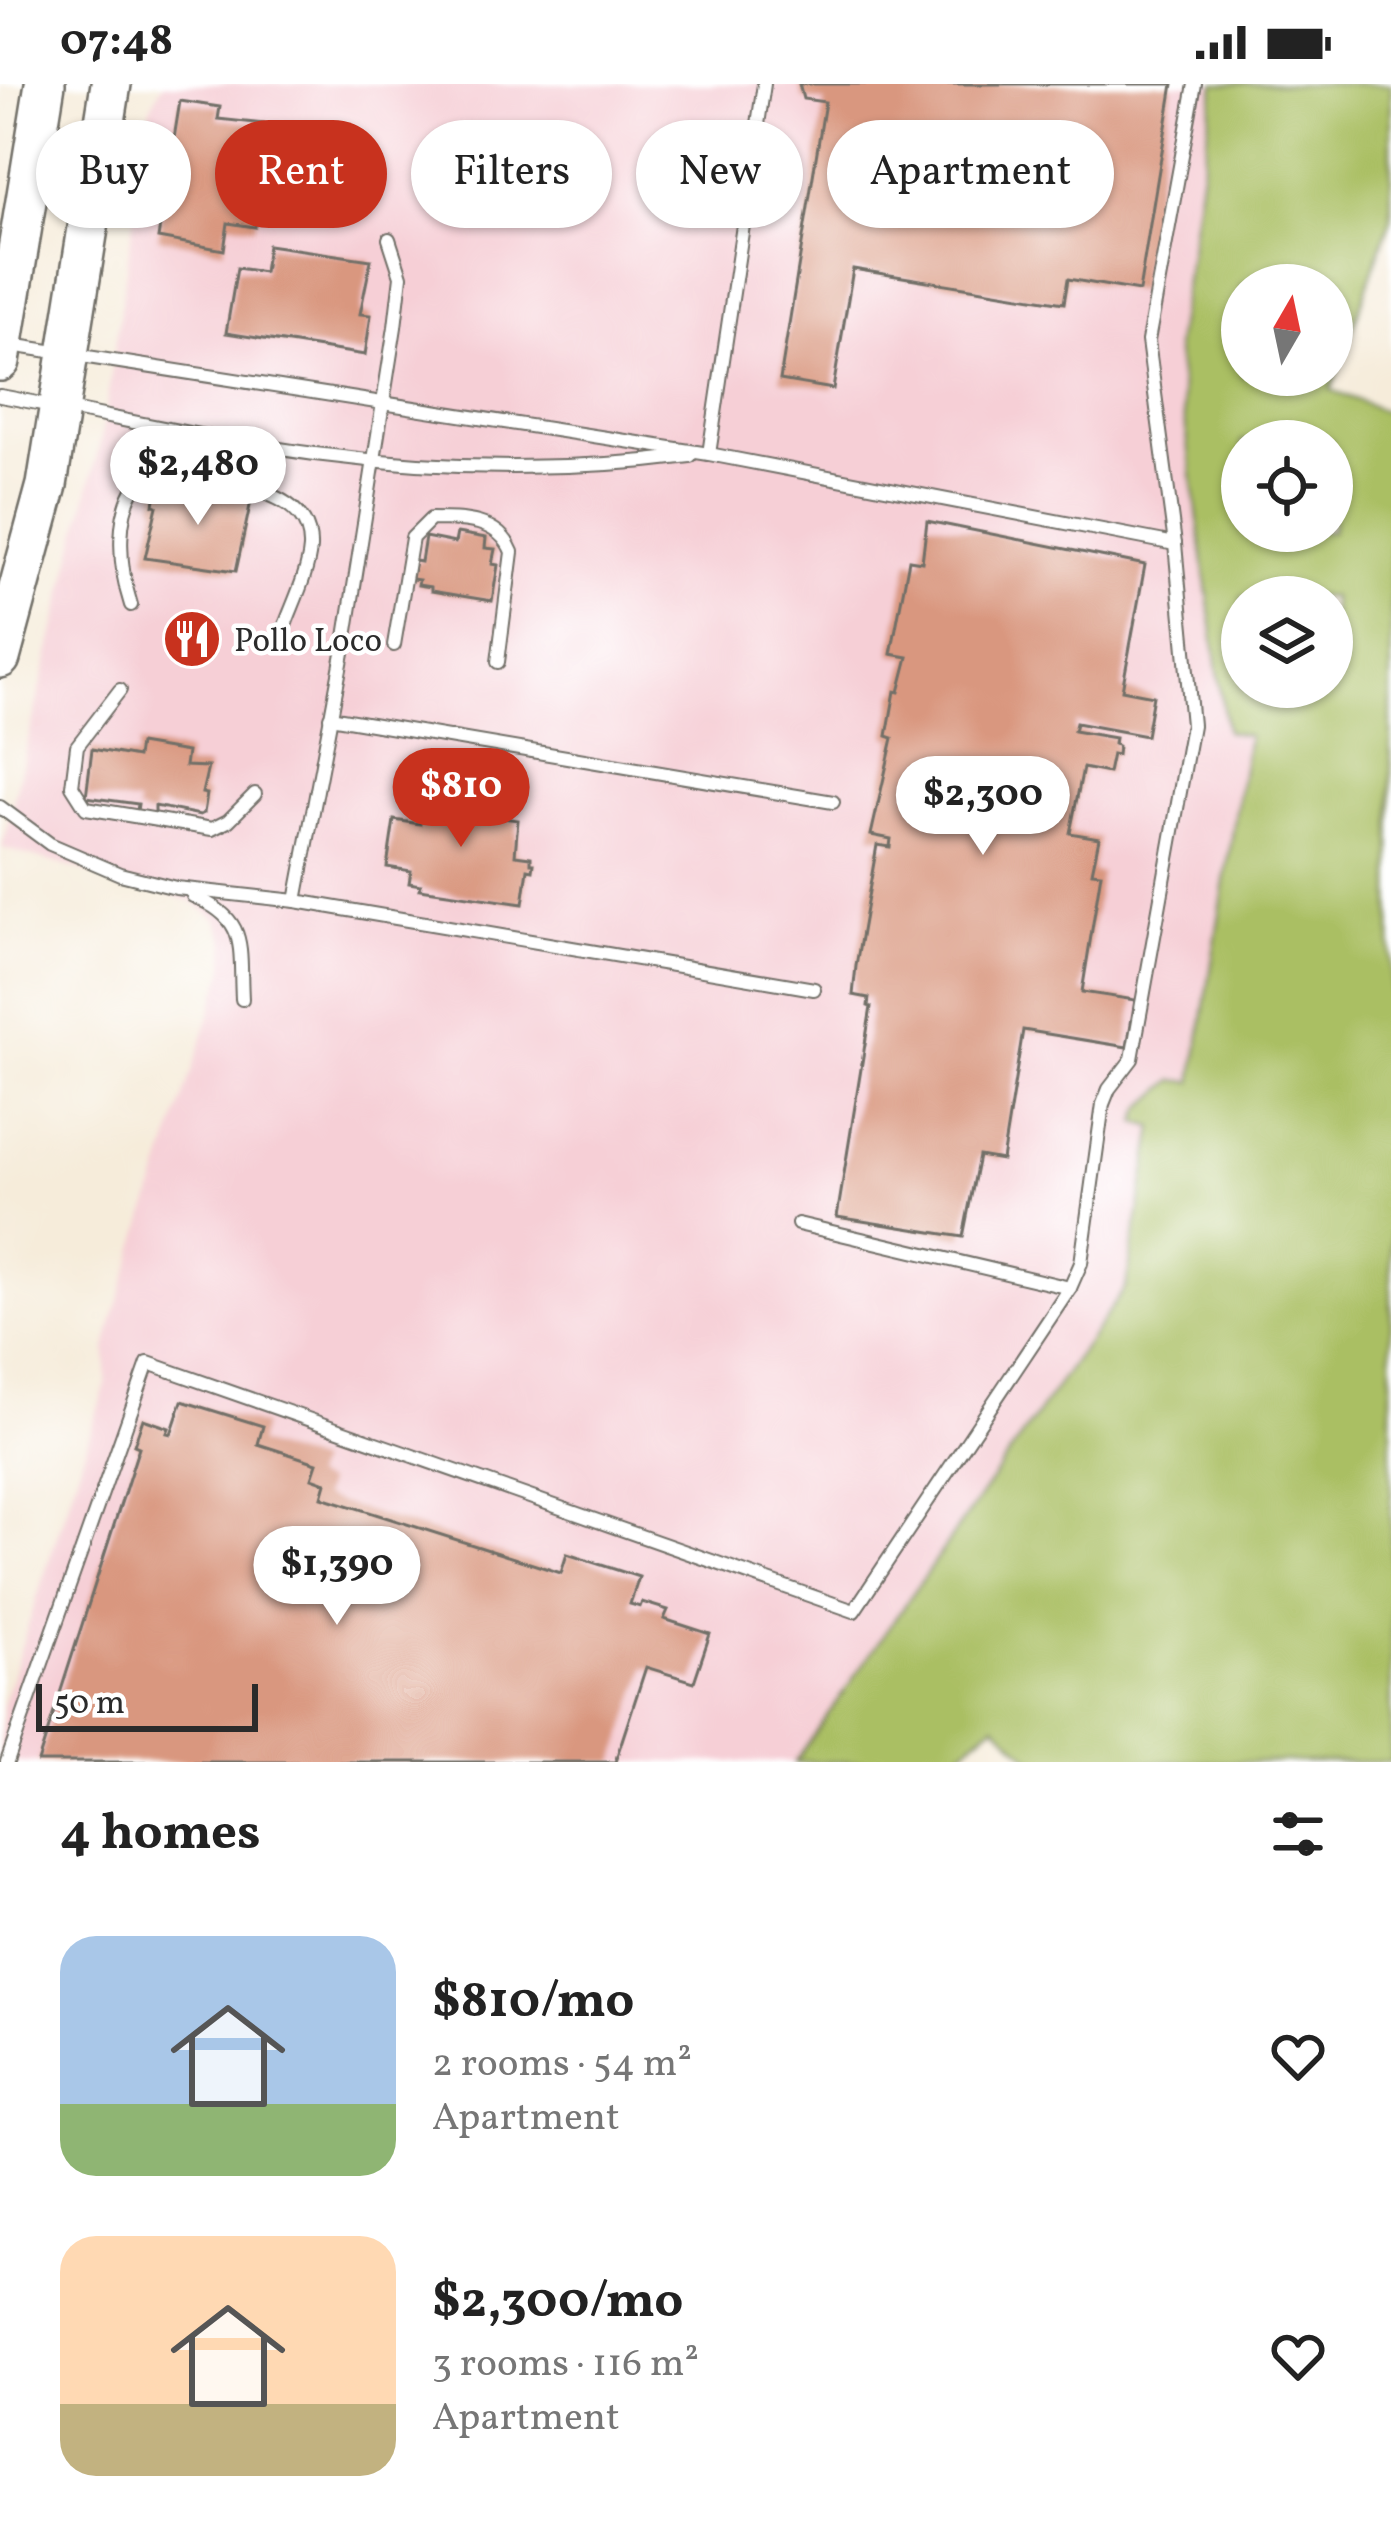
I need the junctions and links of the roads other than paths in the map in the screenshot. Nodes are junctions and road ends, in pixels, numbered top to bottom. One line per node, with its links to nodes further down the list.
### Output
1 (45, 84): 7 (main road)
2 (111, 84): 6 (main road)
3 (764, 84): 11 (lane)
4 (1195, 84): 13 (lane)
5 (389, 239): 9 (lane)
6 (68, 352): 7 (lane); 9 (lane); 10 (main road)
7 (1, 353)
8 (0, 396): 10 (lane)
9 (384, 404): 11 (lane); 12 (lane)
10 (60, 406): 12 (lane); 17 (main road)
11 (709, 454): 12 (lane); 13 (lane)
12 (375, 461): 20 (lane)
13 (1175, 544): 29 (lane)
14 (131, 605): 15 (lane)
15 (284, 628)
16 (394, 645): 18 (lane)
17 (0, 658)
18 (497, 662)
19 (119, 690): 21 (lane)
20 (330, 717): 22 (lane); 25 (lane)
21 (255, 794)
22 (832, 802)
23 (0, 807): 24 (lane)
24 (176, 888): 25 (lane); 27 (lane)
25 (296, 902): 26 (lane)
26 (814, 989)
27 (242, 999)
28 (798, 1224): 29 (lane)
29 (1070, 1288): 30 (lane)
30 (7, 1762)

